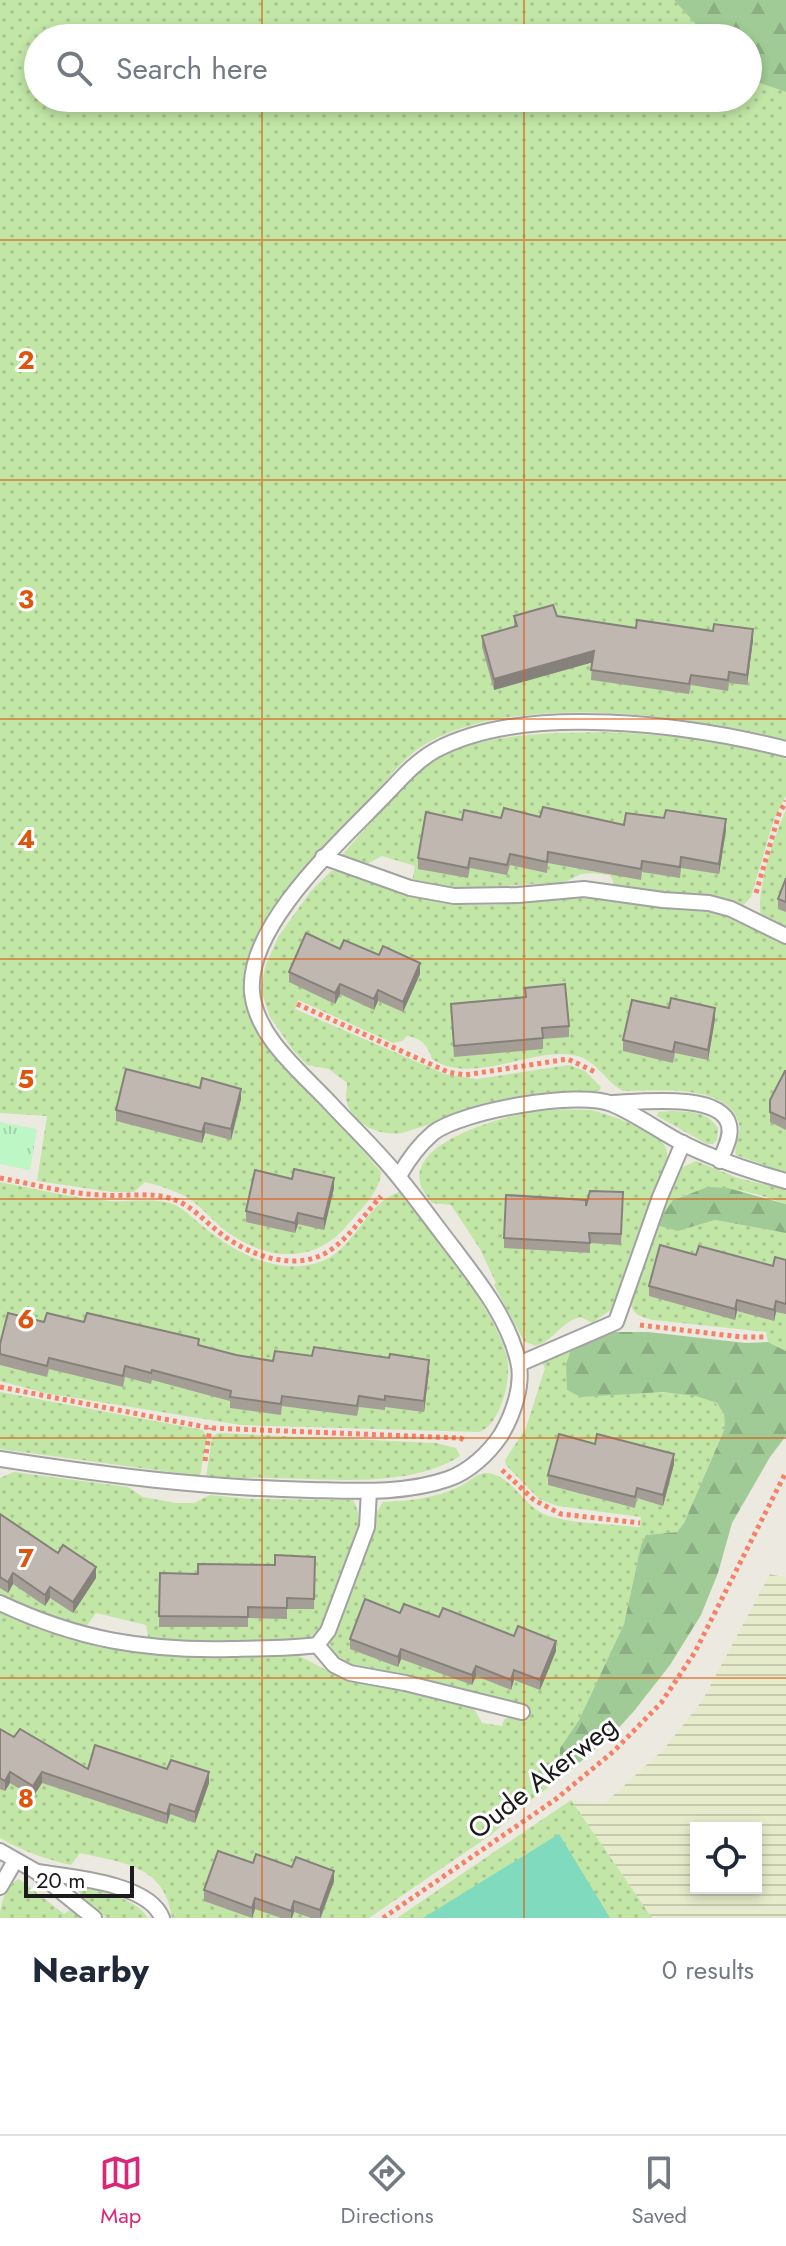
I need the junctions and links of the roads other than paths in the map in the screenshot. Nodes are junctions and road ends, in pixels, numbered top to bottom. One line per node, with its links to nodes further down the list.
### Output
1 (786, 749): 2 (lane)
2 (323, 857): 3 (lane); 7 (lane)
3 (786, 936)
4 (609, 1103): 5 (lane); 6 (lane); 7 (lane)
5 (683, 1143): 6 (lane); 9 (lane)
6 (720, 1161): 8 (lane)
7 (399, 1176): 9 (lane)
8 (786, 1181)
9 (519, 1364): 11 (lane)
10 (0, 1459): 11 (lane)
11 (369, 1491): 13 (lane)
12 (0, 1603): 13 (lane)
13 (317, 1645): 14 (lane)
14 (522, 1712)
15 (0, 1851): 16 (lane)
16 (15, 1861): 17 (lane); 18 (lane)
17 (37, 1872): 19 (lane); 20 (lane)
18 (0, 1887)
19 (94, 1918)
20 (162, 1918)

